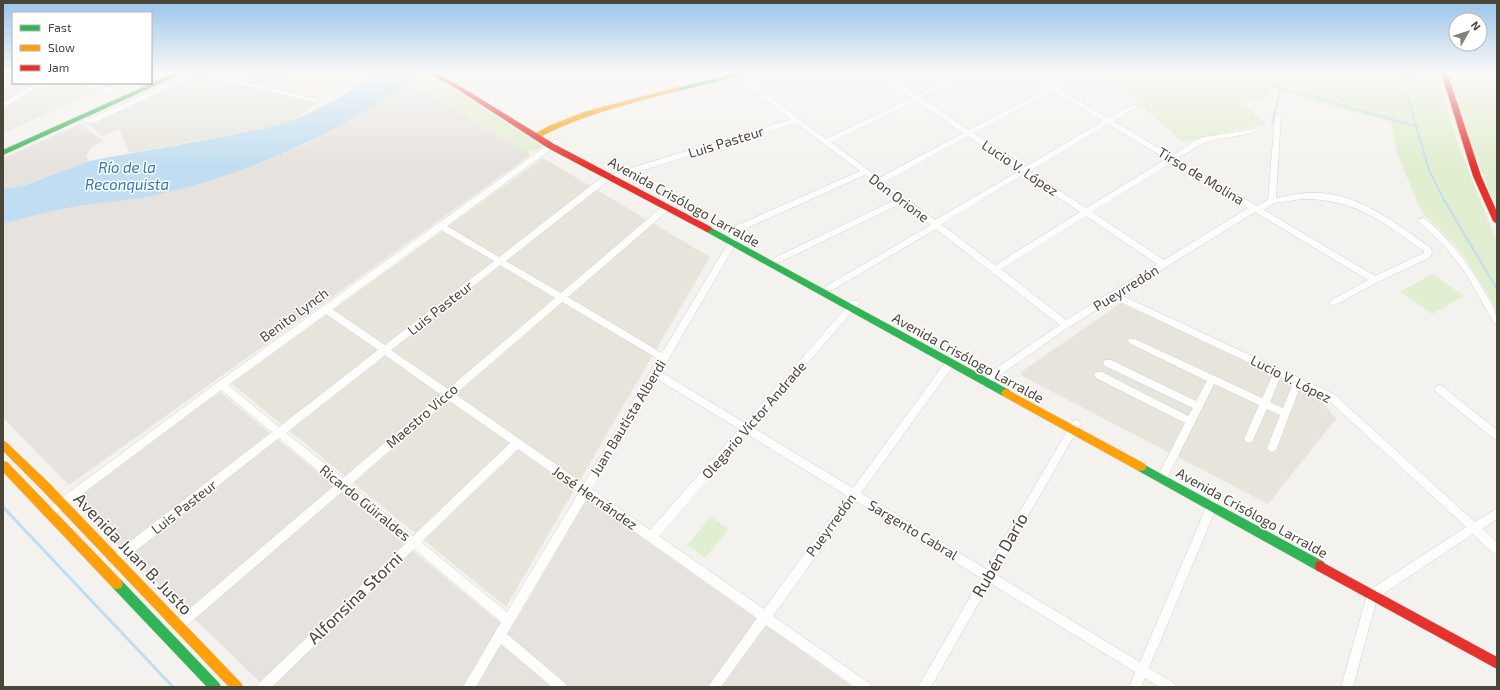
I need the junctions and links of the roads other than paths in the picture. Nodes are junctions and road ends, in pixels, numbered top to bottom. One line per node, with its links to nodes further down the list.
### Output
1 (100, 104): 22 (main road)
2 (109, 104): 14 (main road)
3 (128, 104): 14 (street)
4 (490, 104): 18 (main road, Avenida Crisólogo Larralde)
5 (622, 104): 18 (main road)
6 (776, 104): 15 (street, Don Orione)
7 (904, 104): 20 (street)
8 (926, 104): 19 (street, Lucio V. López)
9 (1022, 104): 19 (street)
10 (1079, 104): 16 (street, Tirso de Molina)
11 (1454, 104): 34 (main road)
12 (1134, 106): 16 (street)
13 (1279, 116): 29 (street)
14 (81, 118): 22 (main road)
15 (797, 120): 20 (street, Don Orione); 26 (street, Luis Pasteur)
16 (1109, 122): 23 (street, Tirso de Molina); 24 (street)
17 (1252, 131): 23 (street)
18 (535, 132): 21 (main road, Avenida Crisólogo Larralde)
19 (969, 133): 24 (street, Lucio V. López); 27 (street)
20 (825, 142): 25 (street, Don Orione)
21 (554, 144): 26 (main road, Avenida Crisólogo Larralde); 36 (street, Benito Lynch)
22 (4, 150)
23 (1173, 159): 31 (street, Tirso de Molina); 32 (street)
24 (1024, 171): 32 (street, Lucio V. López); 35 (street)
25 (864, 172): 27 (street, Don Orione); 37 (street)
26 (615, 176): 30 (main road, Avenida Crisólogo Larralde); 37 (main road, Avenida Crisólogo Larralde); 39 (street, Luis Pasteur)
27 (877, 182): 28 (street, Don Orione)
28 (901, 200): 35 (street, Don Orione); 38 (street)
29 (1272, 201): 31 (street, Pueyrredón); 42 (street, Pueyrredón)
30 (667, 207): 37 (main road, Avenida Crisólogo Larralde); 45 (street, Maestro Vicco)
31 (1256, 209): 40 (street, Pueyrredón); 42 (street, Tirso de Molina)
32 (1086, 212): 40 (street, Lucio V. López); 41 (street)
33 (1423, 221): 49 (street)
34 (1497, 221)
35 (935, 225): 41 (street, Don Orione); 43 (street)
36 (441, 226): 39 (street); 48 (street, Benito Lynch)
37 (733, 236): 38 (main road, Avenida Crisólogo Larralde); 47 (main road, Avenida Crisólogo Larralde); 53 (street, Juan Bautista Alberdi)
38 (777, 260): 43 (main road, Avenida Crisólogo Larralde)
39 (500, 261): 45 (street); 52 (street, Luis Pasteur)
40 (1163, 264): 44 (street, Pueyrredón)
41 (994, 269): 50 (street, Don Orione)
42 (1375, 280): 46 (street)
43 (829, 288): 47 (main road, Avenida Crisólogo Larralde)
44 (1113, 295): 50 (street, Pueyrredón); 86 (street, Lucio V. López)
45 (561, 297): 53 (street); 64 (street, Maestro Vicco)
46 (1333, 303)
47 (853, 306): 54 (main road, Avenida Crisólogo Larralde); 60 (main road, Avenida Crisólogo Larralde); 70 (street, Olegario Víctor Andrade)
48 (326, 309): 52 (street, José Hernández); 61 (street, Benito Lynch)
49 (1497, 320)
50 (1066, 325): 60 (street, Pueyrredón)
51 (1132, 341): 59 (street)
52 (385, 350): 64 (street, José Hernández); 71 (street, Luis Pasteur)
53 (664, 358): 56 (street, Juan Bautista Alberdi)
54 (950, 363): 60 (main road, Avenida Crisólogo Larralde); 81 (street, Pueyrredón)
55 (1108, 363): 66 (street)
56 (655, 373): 70 (street, Sargento Cabral); 80 (street, Juan Bautista Alberdi)
57 (1099, 375): 68 (street)
58 (1276, 377): 65 (street)
59 (1212, 379): 65 (street); 66 (street)
60 (988, 380): 69 (main road, Avenida Crisólogo Larralde)
61 (221, 385): 71 (street, Ricardo Güiraldes); 82 (street, Benito Lynch)
62 (1296, 386): 67 (street)
63 (1439, 389): 72 (street)
64 (448, 394): 74 (street, José Hernández); 79 (street, Maestro Vicco)
65 (1264, 404): 67 (street); 73 (street)
66 (1198, 406): 68 (street)
67 (1286, 414): 76 (street)
68 (1190, 421): 78 (street)
69 (1074, 427): 78 (main road, Avenida Crisólogo Larralde); 91 (street, Rubén Darío)
70 (746, 429): 81 (street, Sargento Cabral); 87 (street, Olegario Víctor Andrade)
71 (279, 433): 79 (street, Ricardo Güiraldes); 90 (street, Luis Pasteur)
72 (1497, 436)
73 (1249, 439)
74 (517, 443): 80 (street, José Hernández); 88 (street, Alfonsina Storni)
75 (3, 445): 82 (main road, Avenida Juan B. Justo)
76 (1272, 448)
77 (3, 465): 84 (main road)
78 (1163, 475): 83 (main road, Avenida Crisólogo Larralde)
79 (342, 484): 88 (street, Ricardo Güiraldes); 95 (street, Maestro Vicco)
80 (585, 491): 87 (street, José Hernández); 94 (street, Juan Bautista Alberdi)
81 (854, 494): 91 (street, Sargento Cabral); 93 (street, Pueyrredón)
82 (62, 503): 84 (street, Benito Lynch); 90 (main road, Avenida Juan B. Justo)
83 (1213, 503): 92 (main road, Avenida Crisólogo Larralde); 99 (street)
84 (49, 512): 100 (main road)
85 (1497, 513): 86 (street)
86 (1474, 528): 89 (street, Lucio V. López); 92 (street)
87 (651, 537): 93 (street, José Hernández)
88 (414, 542): 94 (street, Ricardo Güiraldes); 102 (street, Alfonsina Storni)
89 (1497, 549)
90 (115, 560): 95 (main road, Avenida Juan B. Justo)
91 (988, 576): 99 (street, Sargento Cabral); 107 (street, Rubén Darío)
92 (1376, 592): 97 (main road, Avenida Crisólogo Larralde); 98 (main road, Avenida Crisólogo Larralde); 110 (street)
93 (765, 617): 105 (street, Pueyrredón); 106 (street, José Hernández)
94 (508, 620): 96 (street, Juan Bautista Alberdi)
95 (178, 625): 101 (main road, Avenida Juan B. Justo)
96 (499, 635): 103 (street, Juan Bautista Alberdi); 104 (street)
97 (1497, 655)
98 (1497, 663)
99 (1142, 670): 108 (street); 109 (street, Sargento Cabral)
100 (215, 687)
101 (238, 687)
102 (263, 687)
103 (469, 687)
104 (561, 687)
105 (714, 687)
106 (865, 687)
107 (924, 687)
108 (1135, 687)
109 (1170, 687)
110 (1347, 687)

